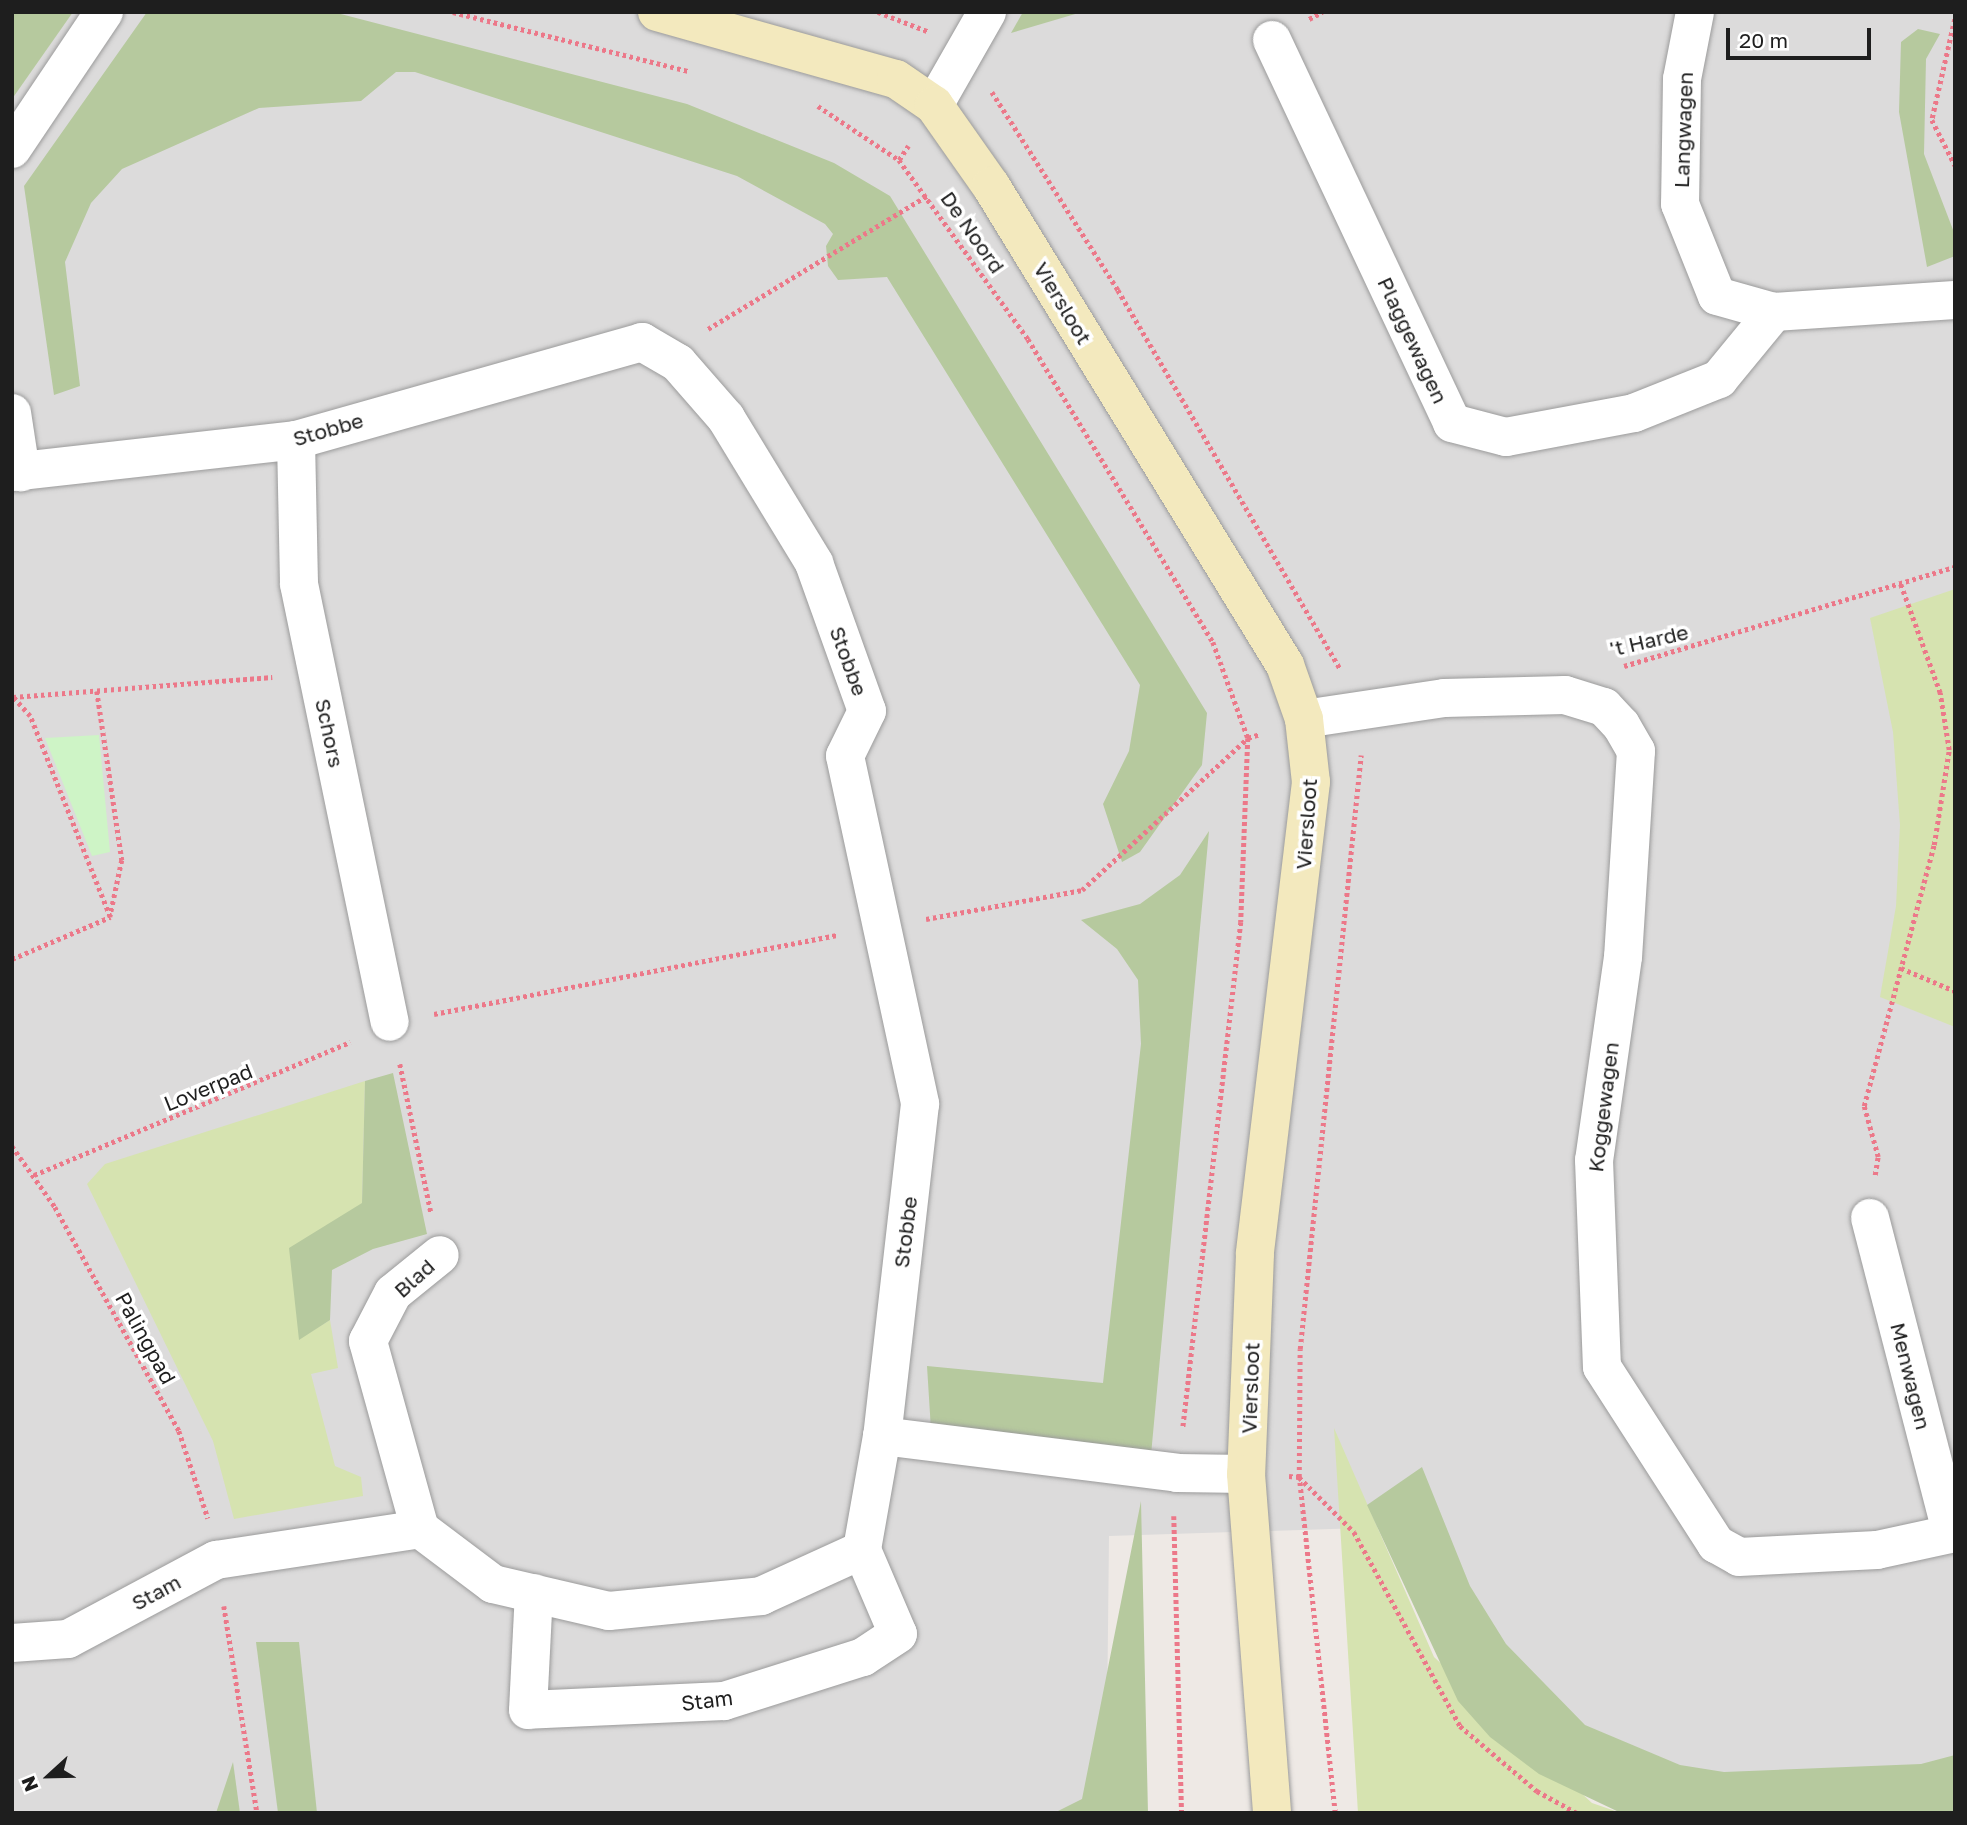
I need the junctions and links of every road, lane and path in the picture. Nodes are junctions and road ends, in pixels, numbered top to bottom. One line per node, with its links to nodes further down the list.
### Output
1 (104, 12): 13 (street)
2 (453, 12): 10 (path)
3 (657, 12): 12 (street, Viersloot)
4 (878, 12): 9 (path)
5 (987, 12): 9 (street)
6 (1695, 12): 17 (street, Langwagen)
7 (1955, 19): 14 (path)
8 (1272, 40): 17 (street, Plaggewagen)
9 (965, 50): 12 (street); 28 (path)
10 (701, 74)
11 (803, 101): 15 (path, De Noord)
12 (934, 105): 29 (street, Viersloot)
13 (12, 149)
14 (1955, 165)
15 (928, 195): 18 (path); 40 (path, De Noord)
16 (1955, 300): 17 (street, Langwagen)
17 (1774, 312)
18 (678, 363): 20 (street, Stobbe); 39 (street, Stobbe)
19 (12, 413): 21 (street)
20 (296, 440): 21 (street, Stobbe); 25 (street, Schors)
21 (17, 472)
22 (1955, 567): 23 (path, 't Harde)
23 (1900, 583): 24 (path, 't Harde); 32 (path)
24 (1611, 667)
25 (318, 673): 26 (path); 34 (street, Schors)
26 (97, 691): 27 (path); 30 (path)
27 (13, 696): 30 (path)
28 (1355, 710): 29 (street, Koggewagen); 42 (path); 44 (street, Koggewagen)
29 (1304, 719): 41 (street, Viersloot)
30 (110, 917): 31 (path)
31 (12, 959)
32 (1901, 968): 33 (path); 37 (path)
33 (1955, 992)
34 (390, 1022): 36 (path, Loverpad); 38 (path, Blad)
35 (12, 1146): 36 (path, Palingpad)
36 (34, 1175): 46 (path, Palingpad)
37 (1870, 1218): 44 (street, Menwagen)
38 (440, 1255): 43 (street, Blad)
39 (882, 1436): 40 (street); 45 (street)
40 (1178, 1473): 41 (street); 50 (path)
41 (1246, 1474): 51 (street, Viersloot)
42 (1299, 1477): 52 (path); 53 (path)
43 (420, 1529): 46 (street, Stam); 47 (street)
44 (1953, 1534)
45 (862, 1550): 47 (street); 47 (street, Stam)
46 (216, 1560): 48 (street, Stam); 49 (path, Palingpad)
47 (534, 1593)
48 (12, 1643)
49 (257, 1813)
50 (1182, 1813)
51 (1272, 1813)
52 (1335, 1813)
53 (1577, 1813)

